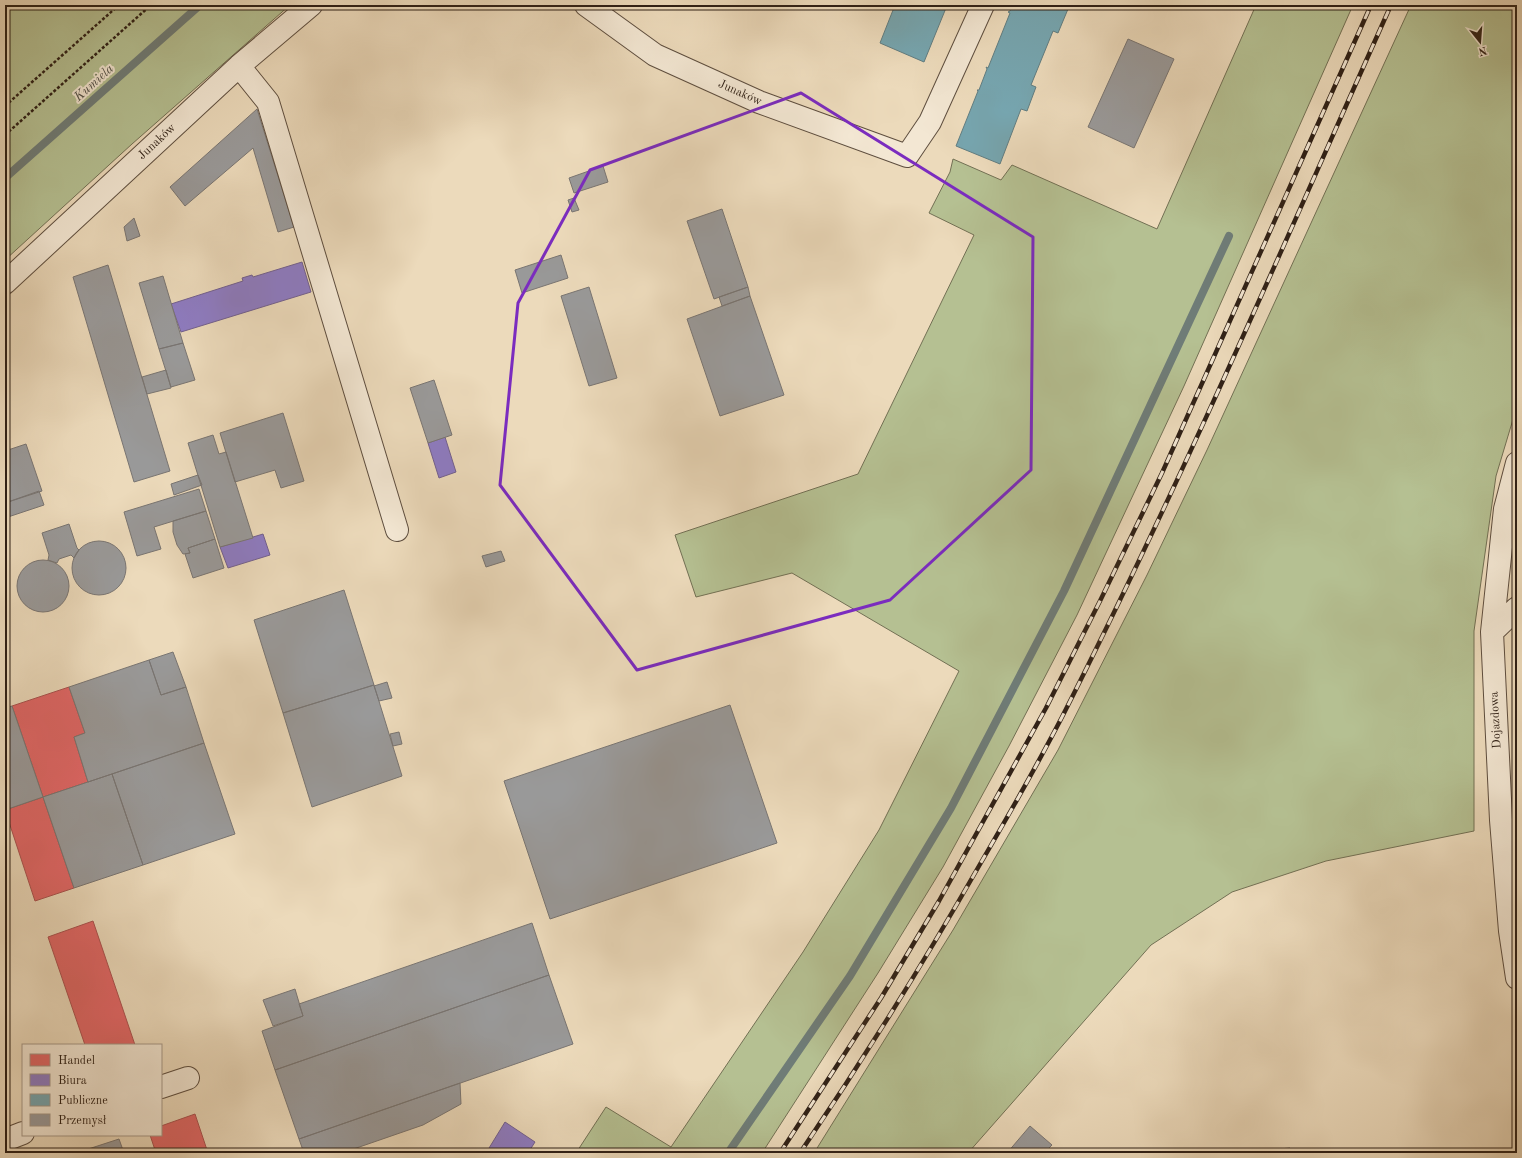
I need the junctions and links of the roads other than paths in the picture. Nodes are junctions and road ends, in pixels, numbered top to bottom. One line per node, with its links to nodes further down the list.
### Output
1 (311, 5): 4 (street, Junaków)
2 (586, 5): 3 (street, Junaków)
3 (983, 5)
4 (239, 66): 5 (street, Junaków); 7 (street)
5 (5, 283)
6 (1517, 463): 9 (street, Dojazdowa)
7 (398, 530)
8 (1517, 608): 9 (street)
9 (1492, 632): 10 (street, Dojazdowa)
10 (1513, 930): 11 (street, Dojazdowa)
11 (1517, 978)
12 (188, 1078): 13 (street)
13 (162, 1087)
14 (22, 1133): 15 (street)
15 (5, 1140)

